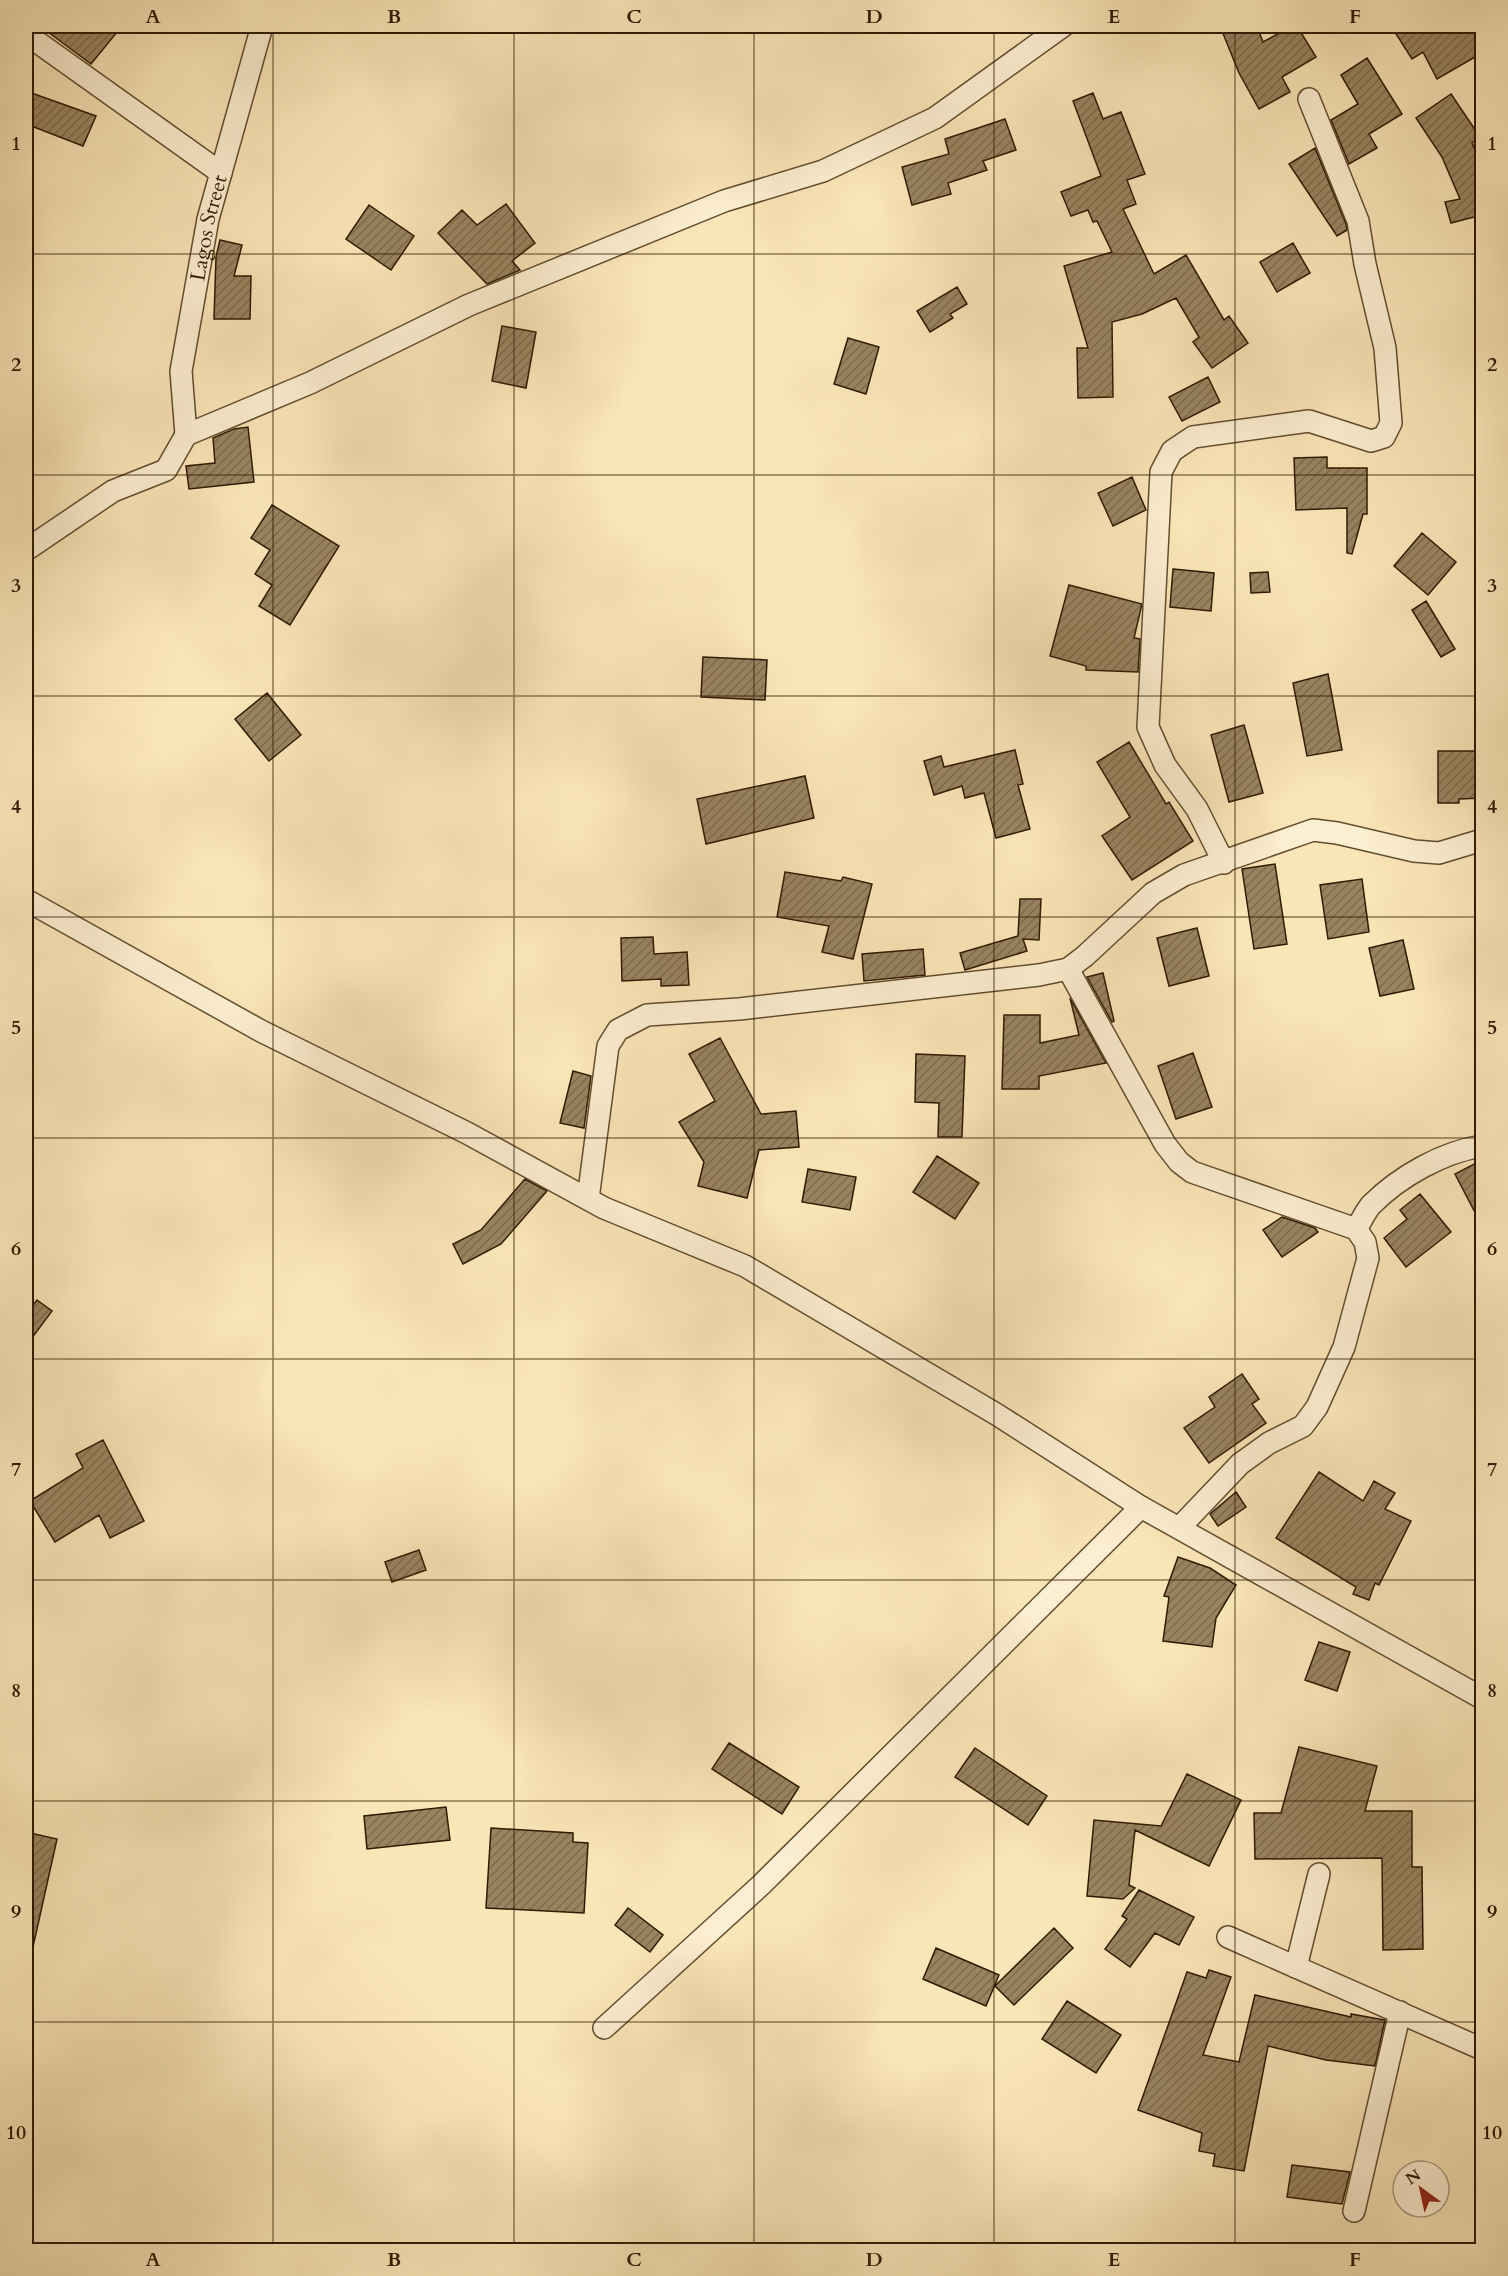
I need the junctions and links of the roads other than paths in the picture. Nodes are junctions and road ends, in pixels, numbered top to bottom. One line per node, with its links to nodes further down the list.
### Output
1 (262, 26): 5 (street, Lagos Street)
2 (1063, 26): 6 (street)
3 (26, 34): 5 (street)
4 (1309, 99): 9 (street)
5 (220, 173): 6 (street, Lagos Street)
6 (186, 435): 7 (street)
7 (26, 550)
8 (1482, 840): 9 (street)
9 (1224, 863): 11 (street)
10 (26, 900): 13 (street)
11 (1068, 969): 13 (street); 14 (street)
12 (1482, 1146): 14 (street)
13 (588, 1200): 15 (street)
14 (1356, 1229): 16 (street)
15 (1141, 1507): 16 (street); 22 (street)
16 (1180, 1527): 17 (street)
17 (1482, 1698)
18 (1319, 1874): 20 (street)
19 (1228, 1937): 20 (street)
20 (1296, 1967): 21 (street)
21 (1400, 2012): 23 (street); 24 (street)
22 (604, 2028)
23 (1482, 2049)
24 (1354, 2211)

